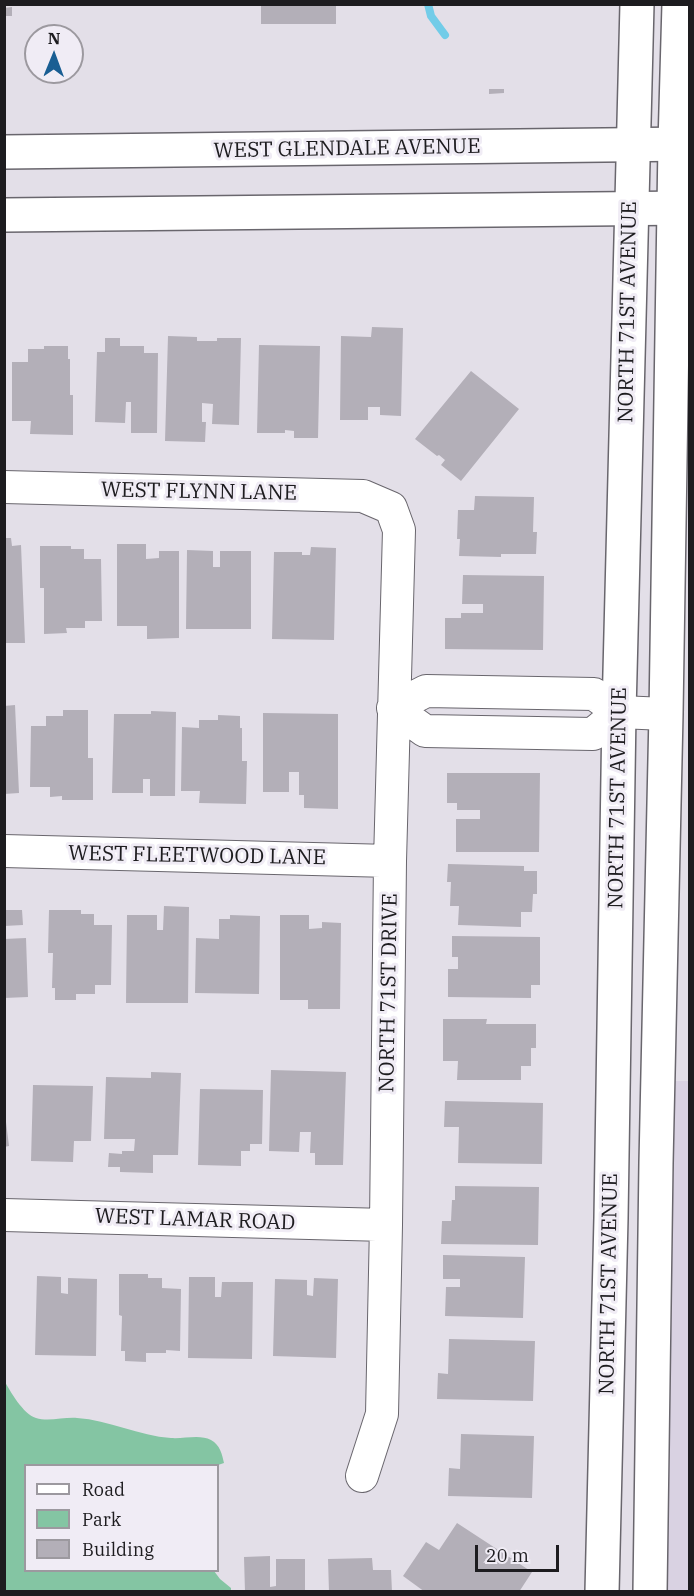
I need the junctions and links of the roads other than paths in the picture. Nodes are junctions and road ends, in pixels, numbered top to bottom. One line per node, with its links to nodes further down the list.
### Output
1 (637, 4): 3 (street, NORTH 71ST AVENUE)
2 (679, 4): 4 (street)
3 (633, 144): 4 (street, WEST GLENDALE AVENUE); 5 (street, WEST GLENDALE AVENUE); 6 (street, NORTH 71ST AVENUE)
4 (682, 144): 7 (street)
5 (4, 152)
6 (631, 208): 7 (street); 8 (street); 12 (street, NORTH 71ST AVENUE)
7 (682, 208): 13 (street)
8 (4, 215)
9 (4, 487): 10 (street, WEST FLYNN LANE)
10 (391, 508): 11 (street, NORTH 71ST DRIVE)
11 (393, 708): 12 (street); 15 (street, NORTH 71ST DRIVE)
12 (619, 712): 13 (street); 19 (street, NORTH 71ST AVENUE)
13 (666, 714): 20 (street)
14 (4, 851): 15 (street, WEST FLEETWOOD LANE)
15 (390, 861): 17 (street, NORTH 71ST DRIVE)
16 (4, 1215): 17 (street, WEST LAMAR ROAD)
17 (386, 1225): 18 (street, NORTH 71ST DRIVE)
18 (362, 1476)
19 (602, 1592)
20 (650, 1592)

